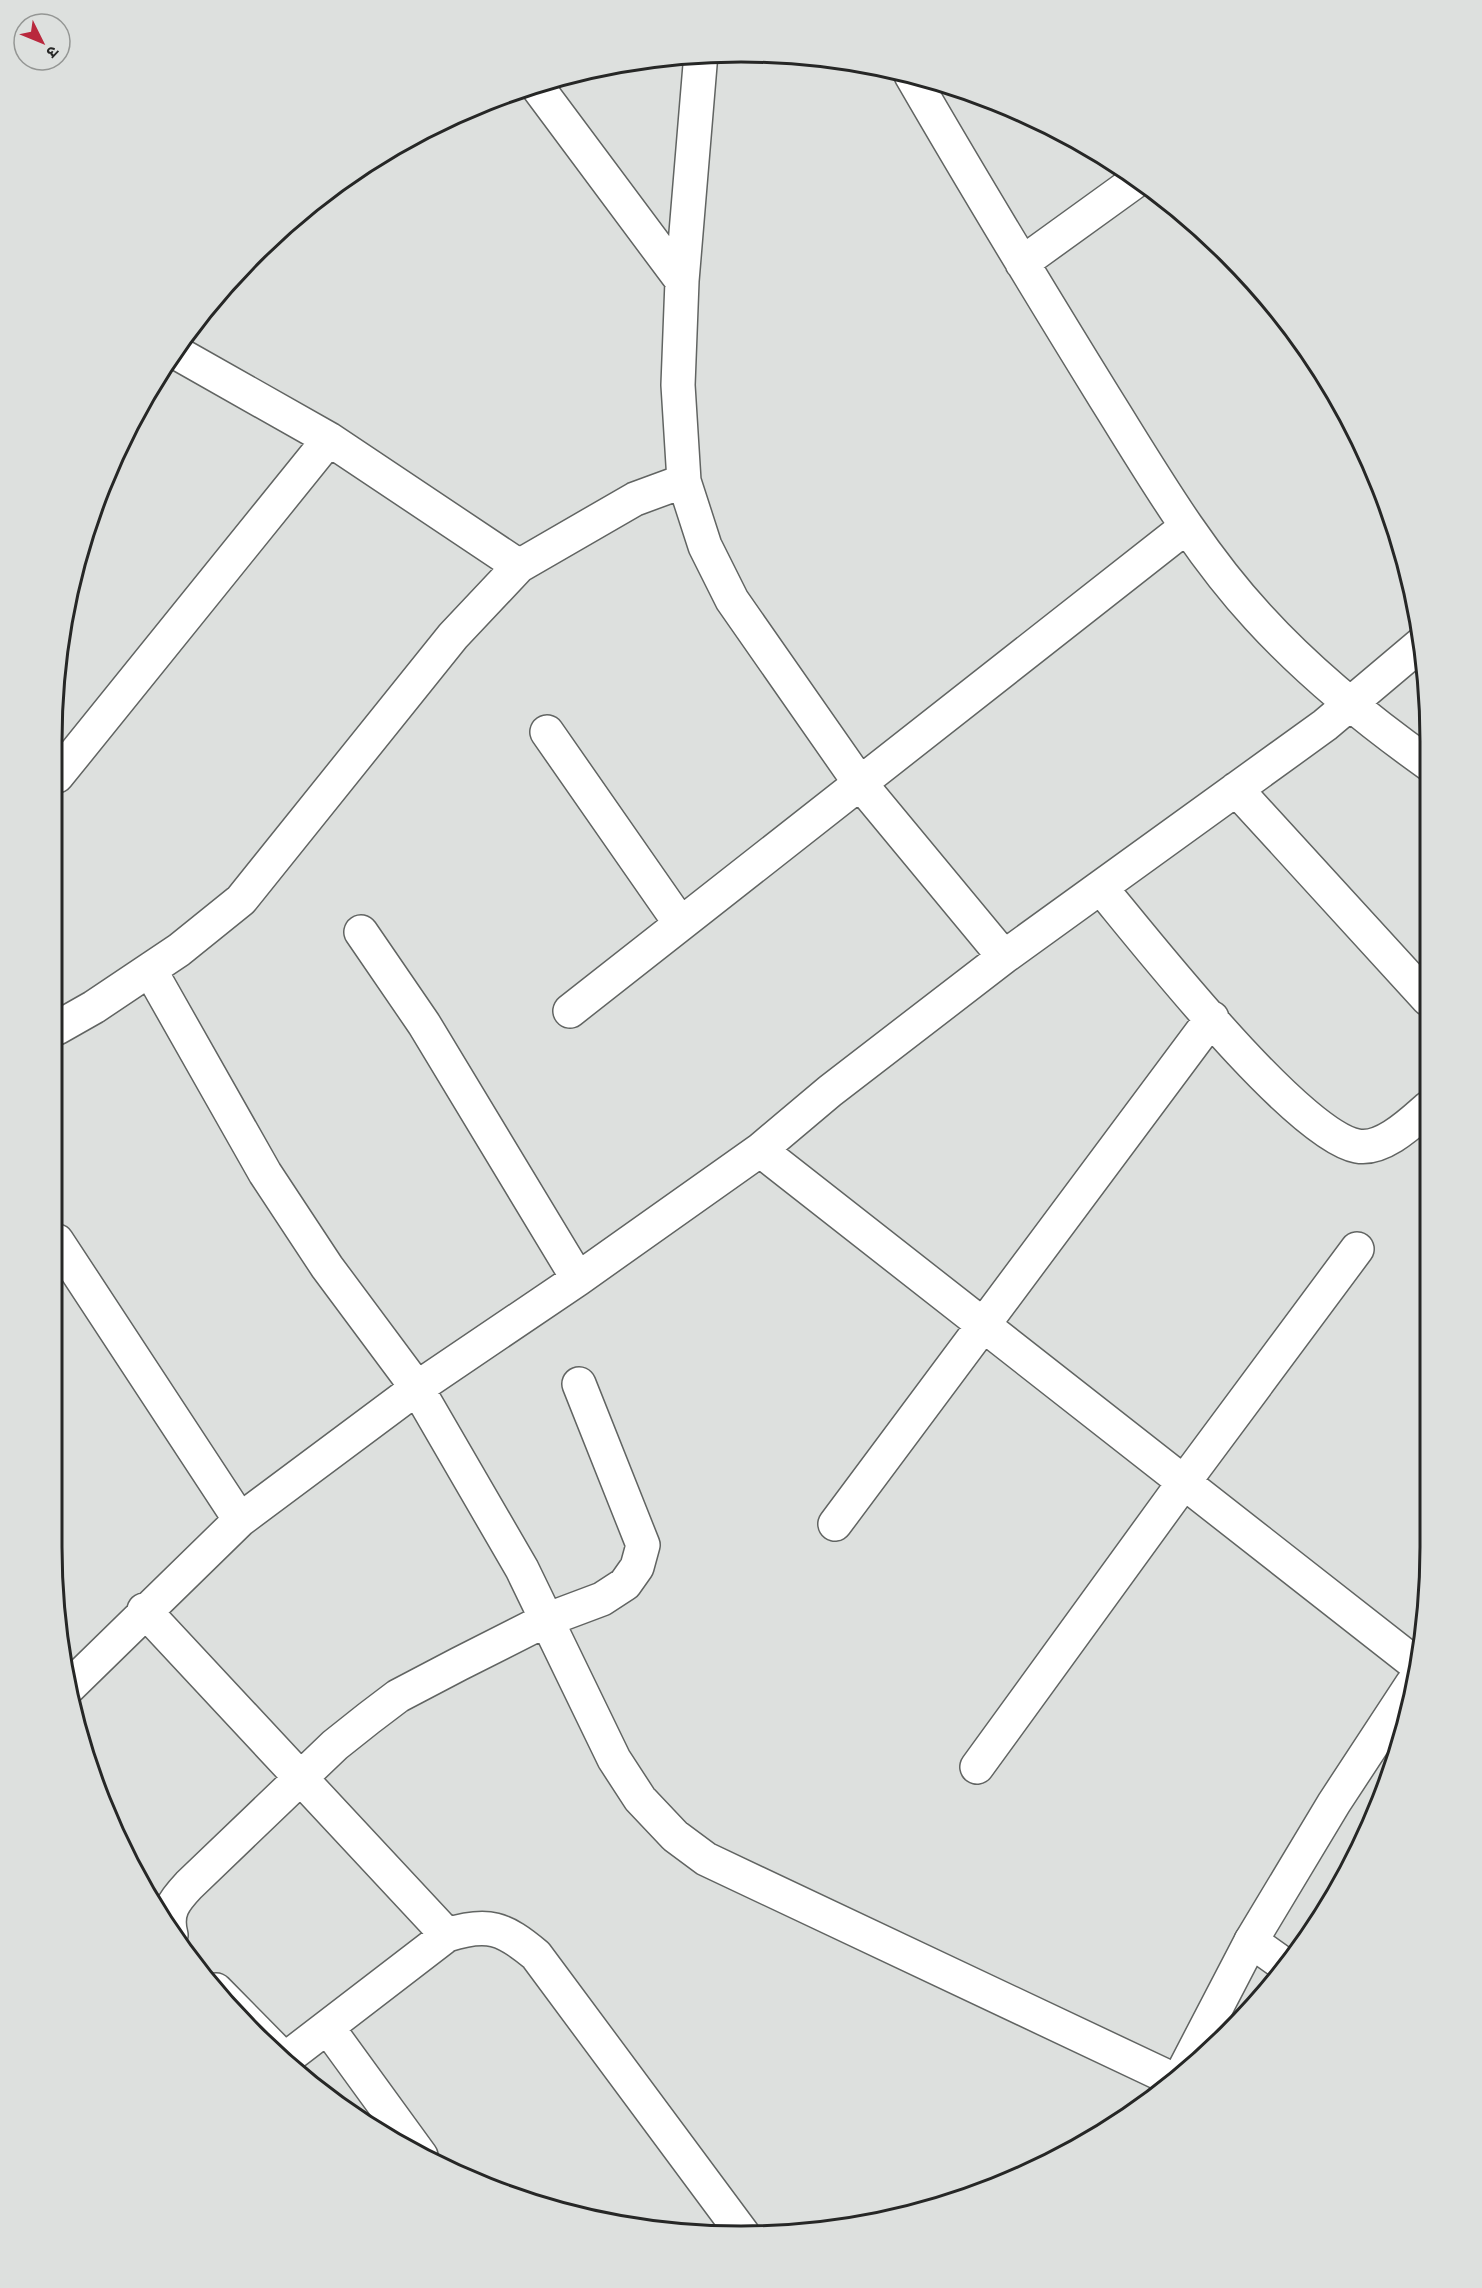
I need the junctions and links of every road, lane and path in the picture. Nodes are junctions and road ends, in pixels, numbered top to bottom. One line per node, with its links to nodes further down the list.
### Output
1 (700, 63): 6 (street)
2 (916, 85): 5 (street)
3 (541, 92): 6 (street)
4 (1131, 184): 5 (street)
5 (1022, 263): 10 (street)
6 (682, 281): 9 (street)
7 (181, 355): 8 (street)
8 (329, 439): 11 (street); 16 (street)
9 (684, 481): 11 (street); 17 (street)
10 (1186, 527): 13 (street); 17 (street)
11 (519, 566): 23 (street)
12 (1415, 649): 13 (street)
13 (1349, 704): 15 (street); 18 (street)
14 (547, 732): 20 (street)
15 (1420, 757)
16 (62, 770)
17 (859, 782): 20 (street); 22 (street)
18 (1236, 789): 19 (street); 24 (street)
19 (1101, 888): 22 (street); 26 (street)
20 (680, 923): 25 (street)
21 (361, 932): 32 (street)
22 (1005, 957): 29 (street)
23 (150, 970): 27 (street); 35 (street)
24 (1420, 990)
25 (570, 1011)
26 (1212, 1018): 28 (street); 33 (street)
27 (62, 1025)
28 (1420, 1115)
29 (760, 1150): 32 (street); 33 (street)
30 (62, 1249): 37 (street)
31 (1357, 1249): 36 (street)
32 (578, 1279): 35 (street)
33 (982, 1326): 36 (street); 38 (street)
34 (579, 1384): 40 (street)
35 (417, 1388): 37 (street); 40 (street)
36 (1184, 1482): 41 (street); 44 (street)
37 (240, 1520): 39 (street)
38 (835, 1524)
39 (144, 1610): 42 (street); 45 (street)
40 (546, 1620): 45 (street); 53 (street)
41 (1411, 1659)
42 (75, 1681)
43 (1403, 1698): 48 (street)
44 (977, 1767)
45 (300, 1778): 46 (street); 47 (street)
46 (170, 1914)
47 (447, 1935): 50 (street); 55 (street)
48 (1251, 1941): 49 (street); 52 (street)
49 (1280, 1961)
50 (328, 2028): 51 (street); 54 (street)
51 (291, 2056)
52 (1190, 2057)
53 (1167, 2076)
54 (409, 2139)
55 (737, 2226)

